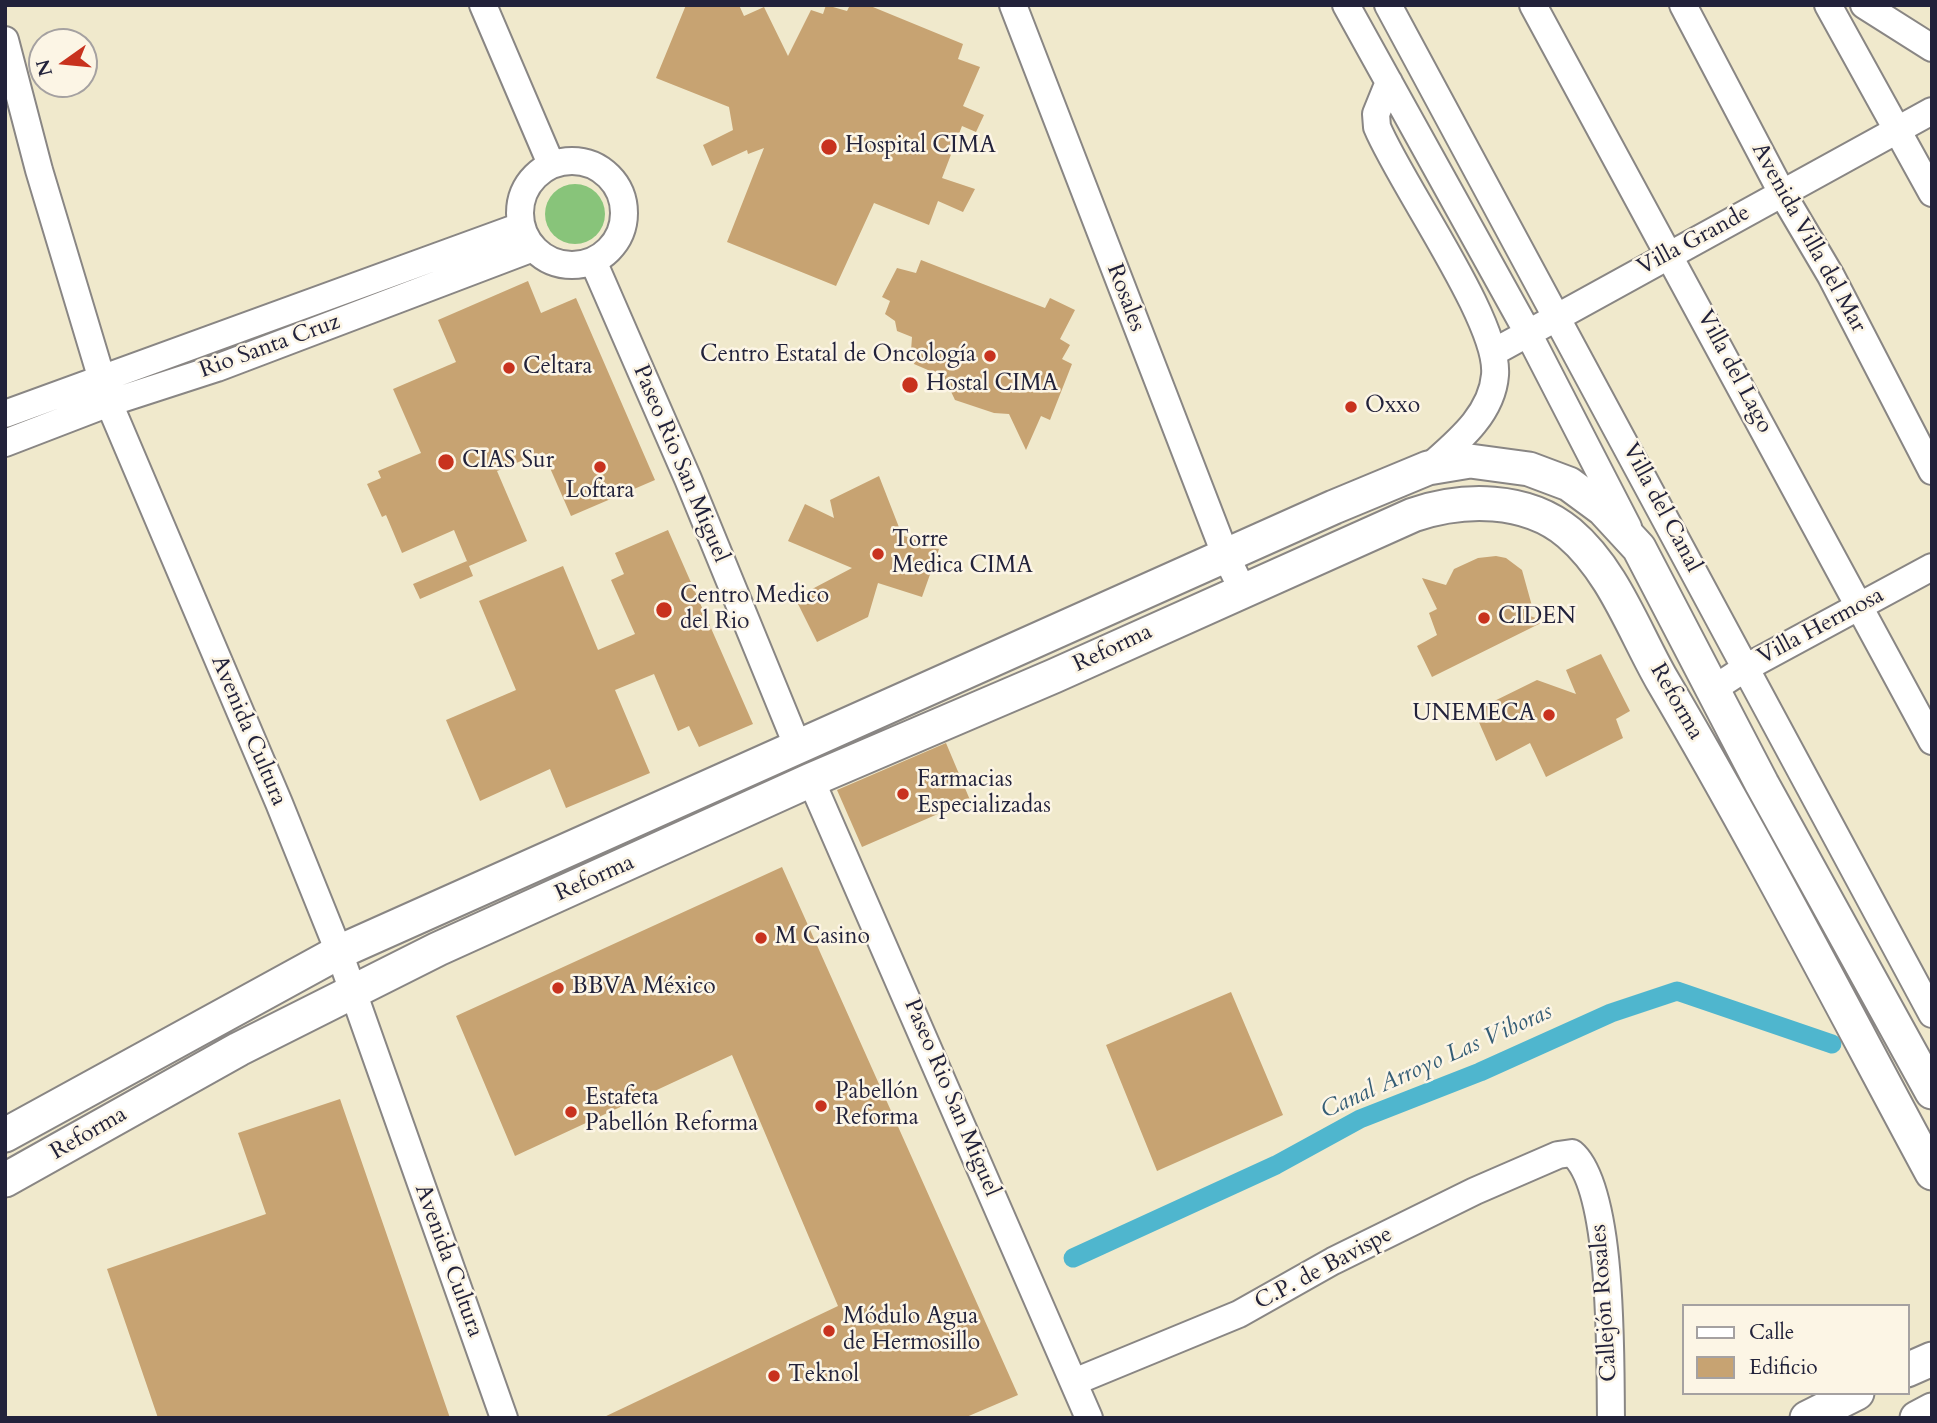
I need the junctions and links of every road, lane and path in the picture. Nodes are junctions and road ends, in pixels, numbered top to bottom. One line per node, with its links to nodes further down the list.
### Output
1 (483, 5): 14 (street)
2 (1013, 5): 29 (street, Rosales)
3 (1346, 5): 11 (street, Villa del Canal)
4 (1388, 5): 20 (street, Villa del Canal)
5 (1533, 5): 18 (street, Villa del Lago)
6 (1682, 5): 15 (street, Avenida Villa del Mar)
7 (1828, 5): 13 (street)
8 (1864, 5): 10 (street)
9 (5, 40): 23 (street, Avenida Cultura)
10 (1932, 48)
11 (1389, 82): 21 (street, Villa del Canal); 22 (street)
12 (1932, 111): 13 (street, Villa Grande)
13 (1897, 129): 15 (street, Villa Grande); 16 (street)
14 (551, 164): 17 (street); 19 (street)
15 (1782, 193): 18 (street, Villa Grande); 27 (street, Avenida Villa del Mar)
16 (1932, 193)
17 (527, 237): 19 (street); 23 (street, Rio Santa Cruz)
18 (1670, 253): 20 (street, Villa Grande); 32 (street, Villa del Lago)
19 (593, 261): 37 (street, Paseo Rio San Miguel)
20 (1557, 316): 21 (street, Villa Grande); 33 (street, Villa del Canal)
21 (1528, 333): 22 (street, Villa Grande); 28 (street, Villa del Canal)
22 (1494, 352): 26 (street)
23 (105, 391): 24 (street, Rio Santa Cruz); 25 (street, Rio Santa Cruz); 42 (street, Avenida Cultura)
24 (5, 414)
25 (5, 443)
26 (1428, 468): 28 (main road, Reforma); 29 (main road, Reforma)
27 (1932, 471)
28 (1639, 548): 34 (main road, Reforma)
29 (1225, 554): 31 (street, Rosales); 35 (main road, Reforma)
30 (1932, 567): 32 (street, Villa Hermosa)
31 (1242, 590): 38 (main road, Reforma); 40 (main road, Reforma)
32 (1860, 606): 33 (street, Villa Hermosa); 36 (street, Villa del Lago)
33 (1747, 667): 34 (street, Villa Hermosa); 43 (street, Villa del Canal)
34 (1712, 690): 39 (main road, Reforma)
35 (919, 694): 37 (main road, Reforma); 38 (main road)
36 (1932, 740)
37 (791, 748): 41 (main road); 42 (main road, Reforma)
38 (822, 775): 41 (main road, Reforma); 53 (street, Paseo Rio San Miguel)
39 (1762, 784): 40 (main road); 46 (main road, Reforma)
40 (1731, 802): 49 (main road, Reforma)
41 (700, 831): 44 (main road, Reforma)
42 (339, 952): 44 (street, Avenida Cultura); 47 (main road, Reforma)
43 (1923, 977): 45 (street, Villa del Canal)
44 (352, 991): 50 (main road, Reforma); 56 (street, Avenida Cultura)
45 (1932, 1014)
46 (1932, 1092)
47 (5, 1135)
48 (1572, 1153): 53 (street, C.P. de Bavispe); 58 (street, Callejón Rosales)
49 (1932, 1173)
50 (5, 1180)
51 (1932, 1359): 52 (main road)
52 (1909, 1369)
53 (1074, 1382): 57 (street, Paseo Rio San Miguel)
54 (1853, 1395): 59 (main road)
55 (1932, 1410): 60 (main road)
56 (505, 1418)
57 (1089, 1418)
58 (1611, 1418)
59 (1807, 1418)
60 (1917, 1418)

